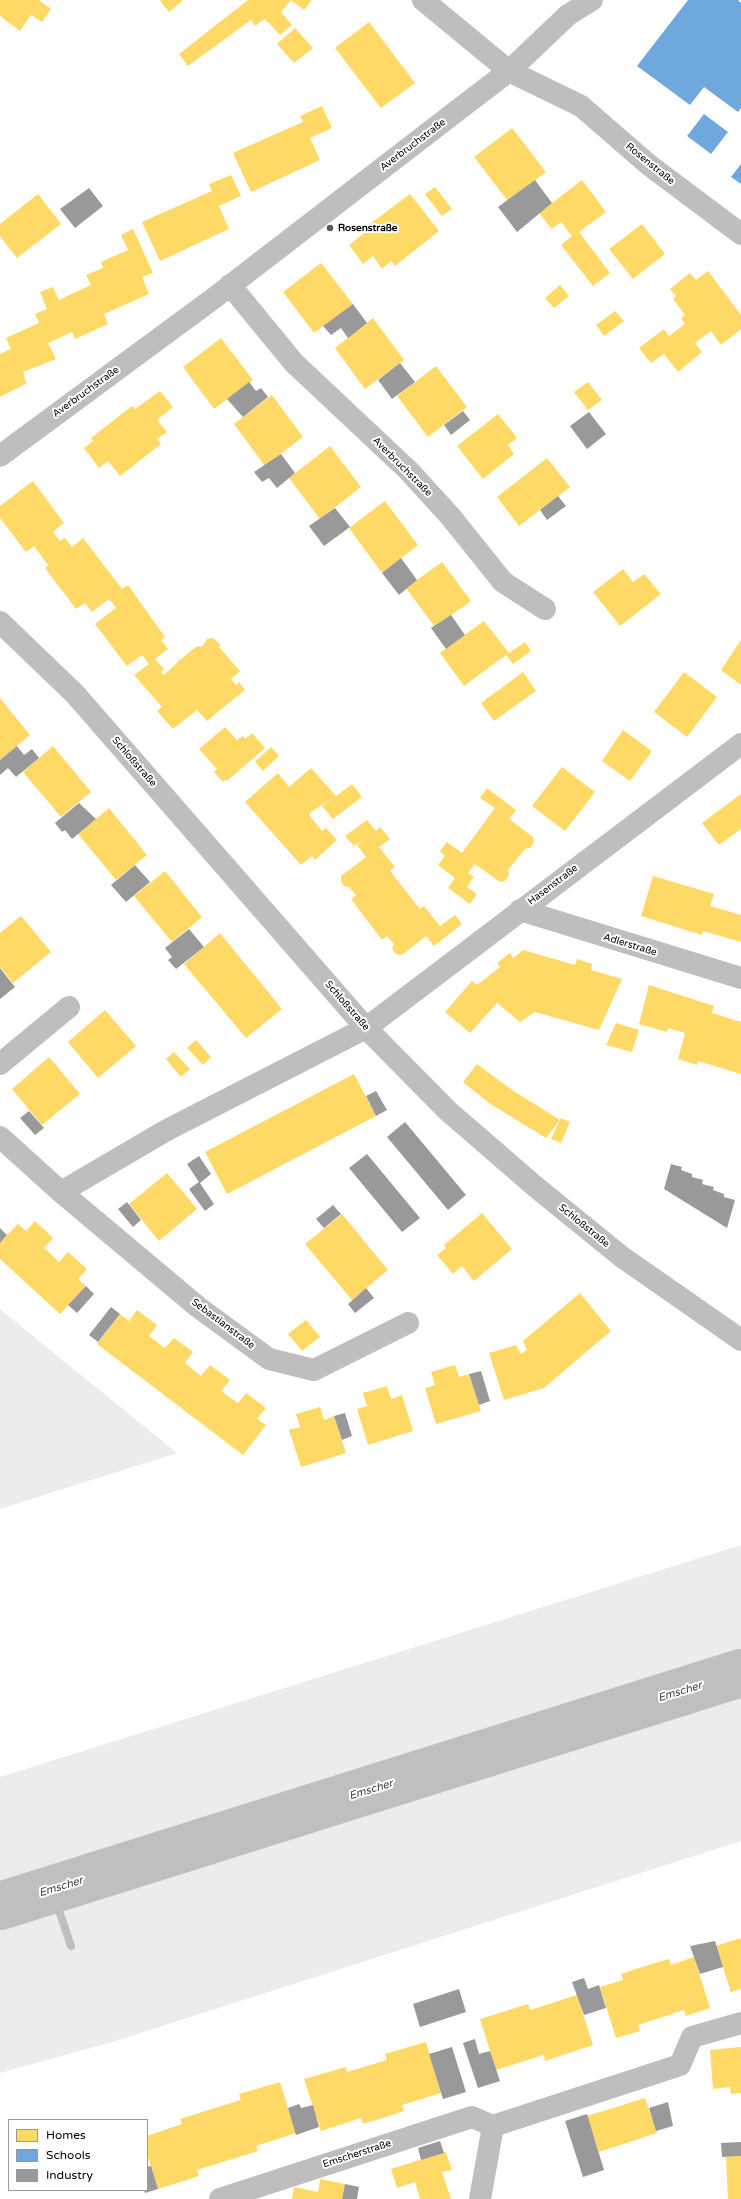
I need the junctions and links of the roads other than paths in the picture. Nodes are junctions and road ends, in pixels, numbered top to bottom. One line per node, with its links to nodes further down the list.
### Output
1 (423, 0): 3 (street, Rosenstraße)
2 (592, 0): 3 (street, Averbruchstraße)
3 (509, 71): 4 (street, Rosenstraße); 5 (street, Averbruchstraße)
4 (741, 234)
5 (230, 285): 6 (street, Averbruchstraße); 7 (street, Averbruchstraße)
6 (0, 456)
7 (545, 609)
8 (0, 622): 13 (street, Schloßstraße)
9 (741, 744): 10 (street, Hasenstraße)
10 (520, 910): 11 (street, Adlerstraße); 13 (street, Hasenstraße)
11 (741, 978)
12 (69, 1007): 14 (street)
13 (366, 1028): 16 (street); 18 (street, Schloßstraße)
14 (0, 1064)
15 (0, 1137): 16 (street, Sebastianstraße)
16 (61, 1192): 17 (street, Sebastianstraße)
17 (408, 1323)
18 (741, 1340)
19 (741, 2023): 20 (street)
20 (493, 2126): 21 (street, Emscherstraße); 22 (street)
21 (220, 2199)
22 (480, 2199)

